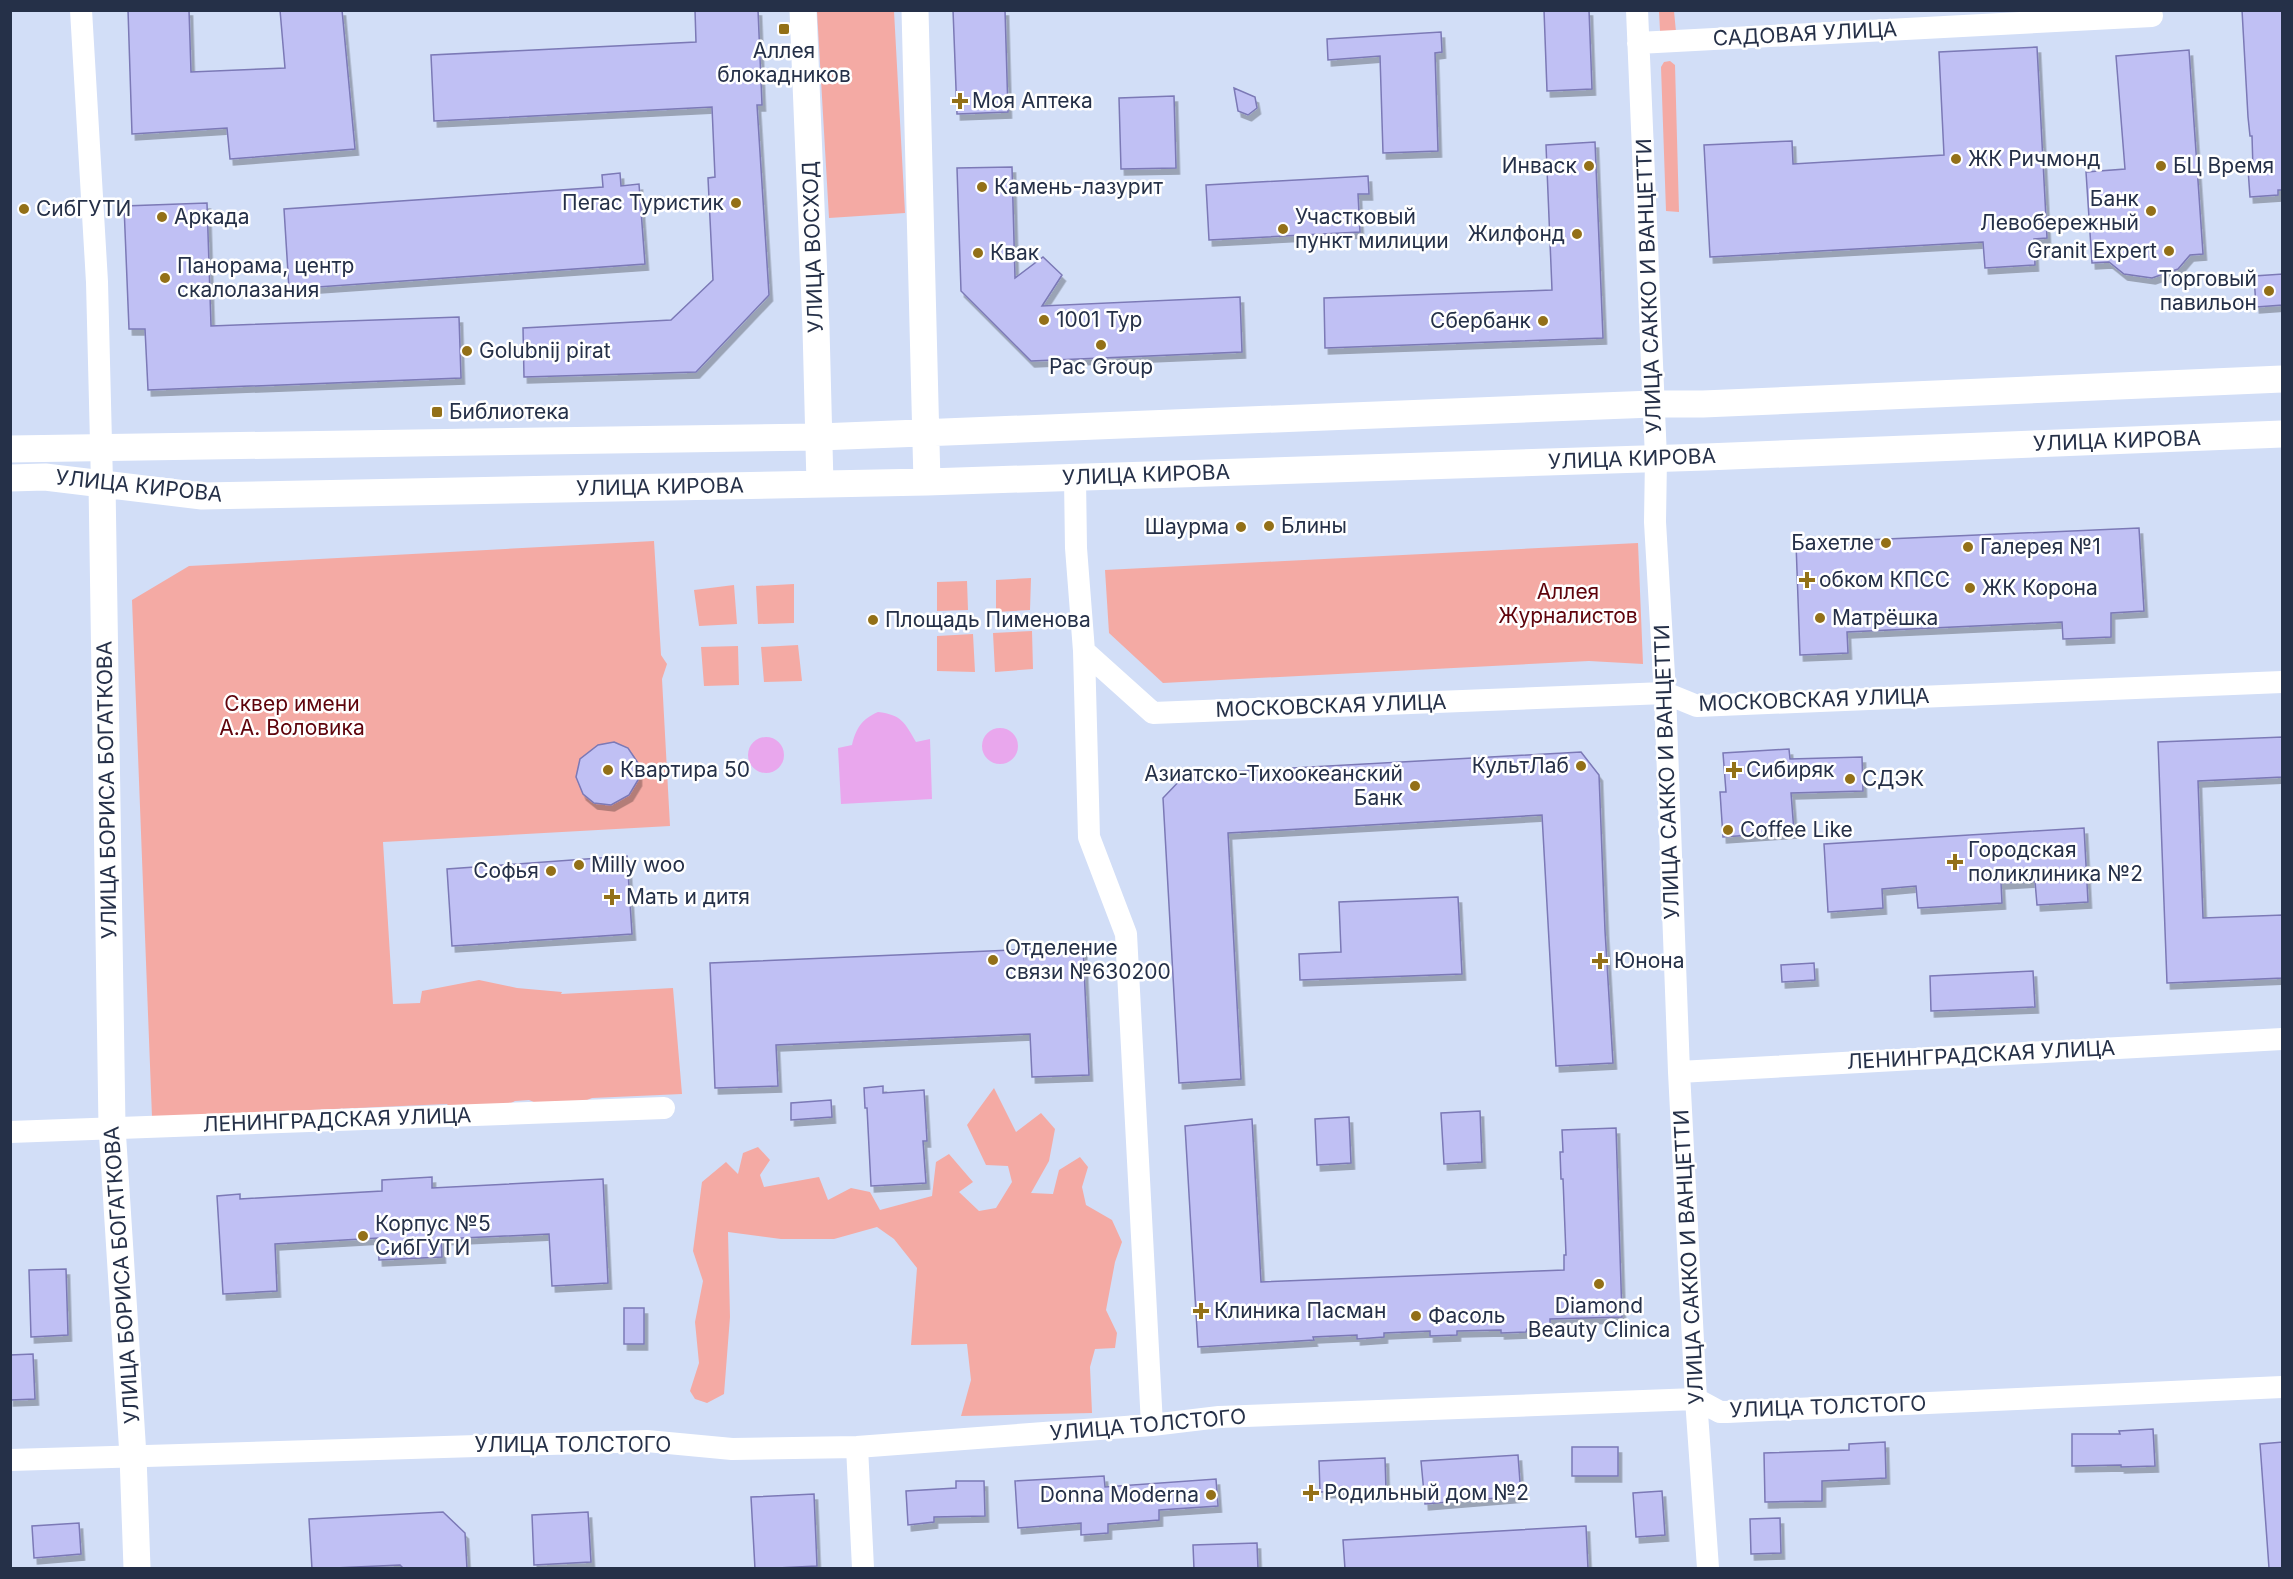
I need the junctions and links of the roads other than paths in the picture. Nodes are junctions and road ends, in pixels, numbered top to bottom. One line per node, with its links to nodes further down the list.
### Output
1 (81, 10): 12 (street, УЛИЦА БОРИСА БОГАТКОВА)
2 (803, 10): 11 (main road, УЛИЦА ВОСХОД)
3 (915, 10): 9 (main road)
4 (1637, 10): 6 (street, УЛИЦА САККО И ВАНЦЕТТИ)
5 (2152, 16): 6 (street, САДОВАЯ УЛИЦА)
6 (1638, 43): 8 (street, УЛИЦА САККО И ВАНЦЕТТИ)
7 (2283, 379): 8 (main road, УЛИЦА КИРОВА)
8 (1653, 404): 9 (main road, УЛИЦА КИРОВА); 14 (street, УЛИЦА САККО И ВАНЦЕТТИ)
9 (925, 432): 11 (main road, УЛИЦА КИРОВА); 17 (main road)
10 (2283, 434): 14 (main road, УЛИЦА КИРОВА)
11 (819, 437): 12 (main road, УЛИЦА КИРОВА); 19 (main road, УЛИЦА ВОСХОД)
12 (101, 448): 13 (main road, УЛИЦА КИРОВА); 18 (street, УЛИЦА БОРИСА БОГАТКОВА)
13 (10, 449)
14 (1656, 458): 15 (main road, УЛИЦА КИРОВА); 22 (street, УЛИЦА САККО И ВАНЦЕТТИ)
15 (1075, 477): 17 (main road, УЛИЦА КИРОВА); 20 (street)
16 (10, 478): 18 (main road, УЛИЦА КИРОВА)
17 (927, 482): 19 (main road, УЛИЦА КИРОВА)
18 (102, 483): 19 (main road, УЛИЦА КИРОВА); 26 (main road, УЛИЦА БОРИСА БОГАТКОВА)
19 (820, 484)
20 (1084, 651): 22 (street, МОСКОВСКАЯ УЛИЦА); 30 (street)
21 (2283, 682): 22 (street, МОСКОВСКАЯ УЛИЦА)
22 (1665, 693): 24 (street, УЛИЦА САККО И ВАНЦЕТТИ)
23 (2283, 1039): 24 (street, ЛЕНИНГРАДСКАЯ УЛИЦА)
24 (1679, 1072): 29 (street, УЛИЦА САККО И ВАНЦЕТТИ)
25 (664, 1108): 26 (street, ЛЕНИНГРАДСКАЯ УЛИЦА)
26 (112, 1127): 27 (street, ЛЕНИНГРАДСКАЯ УЛИЦА); 32 (main road, УЛИЦА БОРИСА БОГАТКОВА)
27 (10, 1132)
28 (2283, 1387): 29 (street, УЛИЦА ТОЛСТОГО)
29 (1696, 1399): 30 (street, УЛИЦА ТОЛСТОГО); 36 (street, УЛИЦА САККО И ВАНЦЕТТИ)
30 (1152, 1425): 31 (street, УЛИЦА ТОЛСТОГО)
31 (857, 1447): 32 (street, УЛИЦА ТОЛСТОГО); 35 (street)
32 (133, 1455): 33 (street, УЛИЦА ТОЛСТОГО); 34 (main road, УЛИЦА БОРИСА БОГАТКОВА)
33 (10, 1460)
34 (136, 1569)
35 (863, 1569)
36 (1708, 1569)

